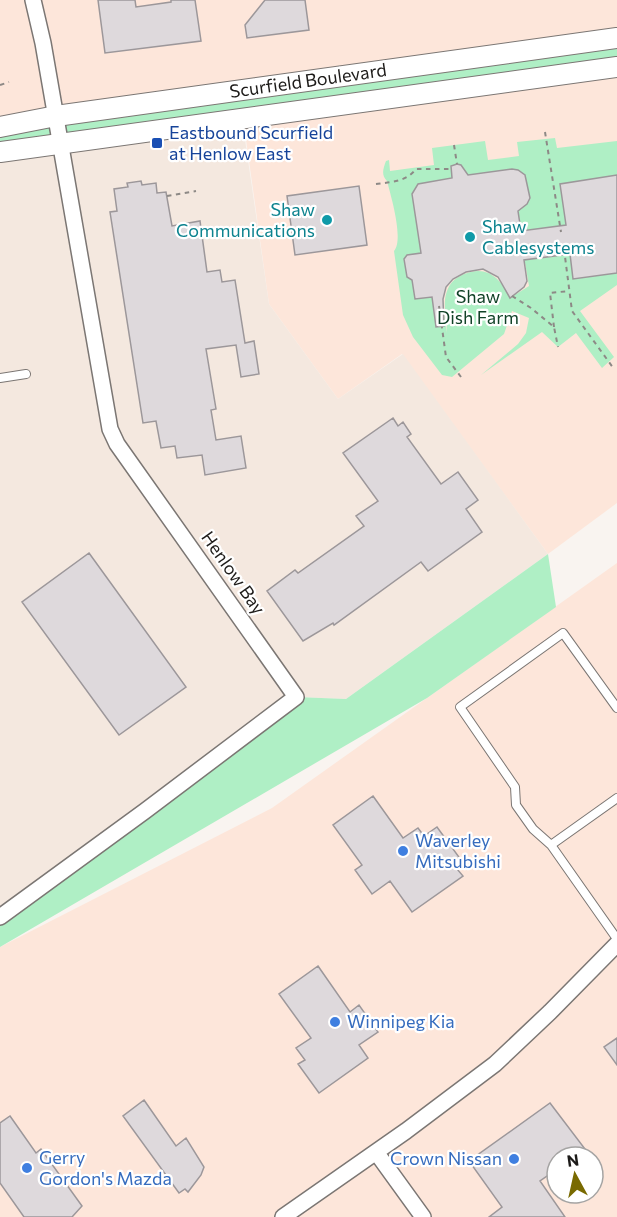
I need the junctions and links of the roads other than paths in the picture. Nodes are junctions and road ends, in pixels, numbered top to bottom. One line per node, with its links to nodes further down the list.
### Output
1 (33, 0): 4 (street, Henlow Bay)
2 (617, 38): 4 (street, Scurfield Boulevard)
3 (617, 67): 6 (street, Scurfield Boulevard)
4 (56, 116): 5 (street, Scurfield Boulevard); 6 (street, Henlow Bay)
5 (0, 127)
6 (61, 144): 7 (street, Scurfield Boulevard); 13 (street, Henlow Bay)
7 (0, 152)
8 (26, 374): 9 (lane)
9 (0, 378)
10 (617, 708): 12 (lane)
11 (617, 798): 12 (lane)
12 (551, 845): 14 (lane)
13 (0, 917)
14 (617, 939)
15 (617, 944): 16 (street)
16 (376, 1152): 17 (street); 18 (street)
17 (283, 1217)
18 (423, 1217)

